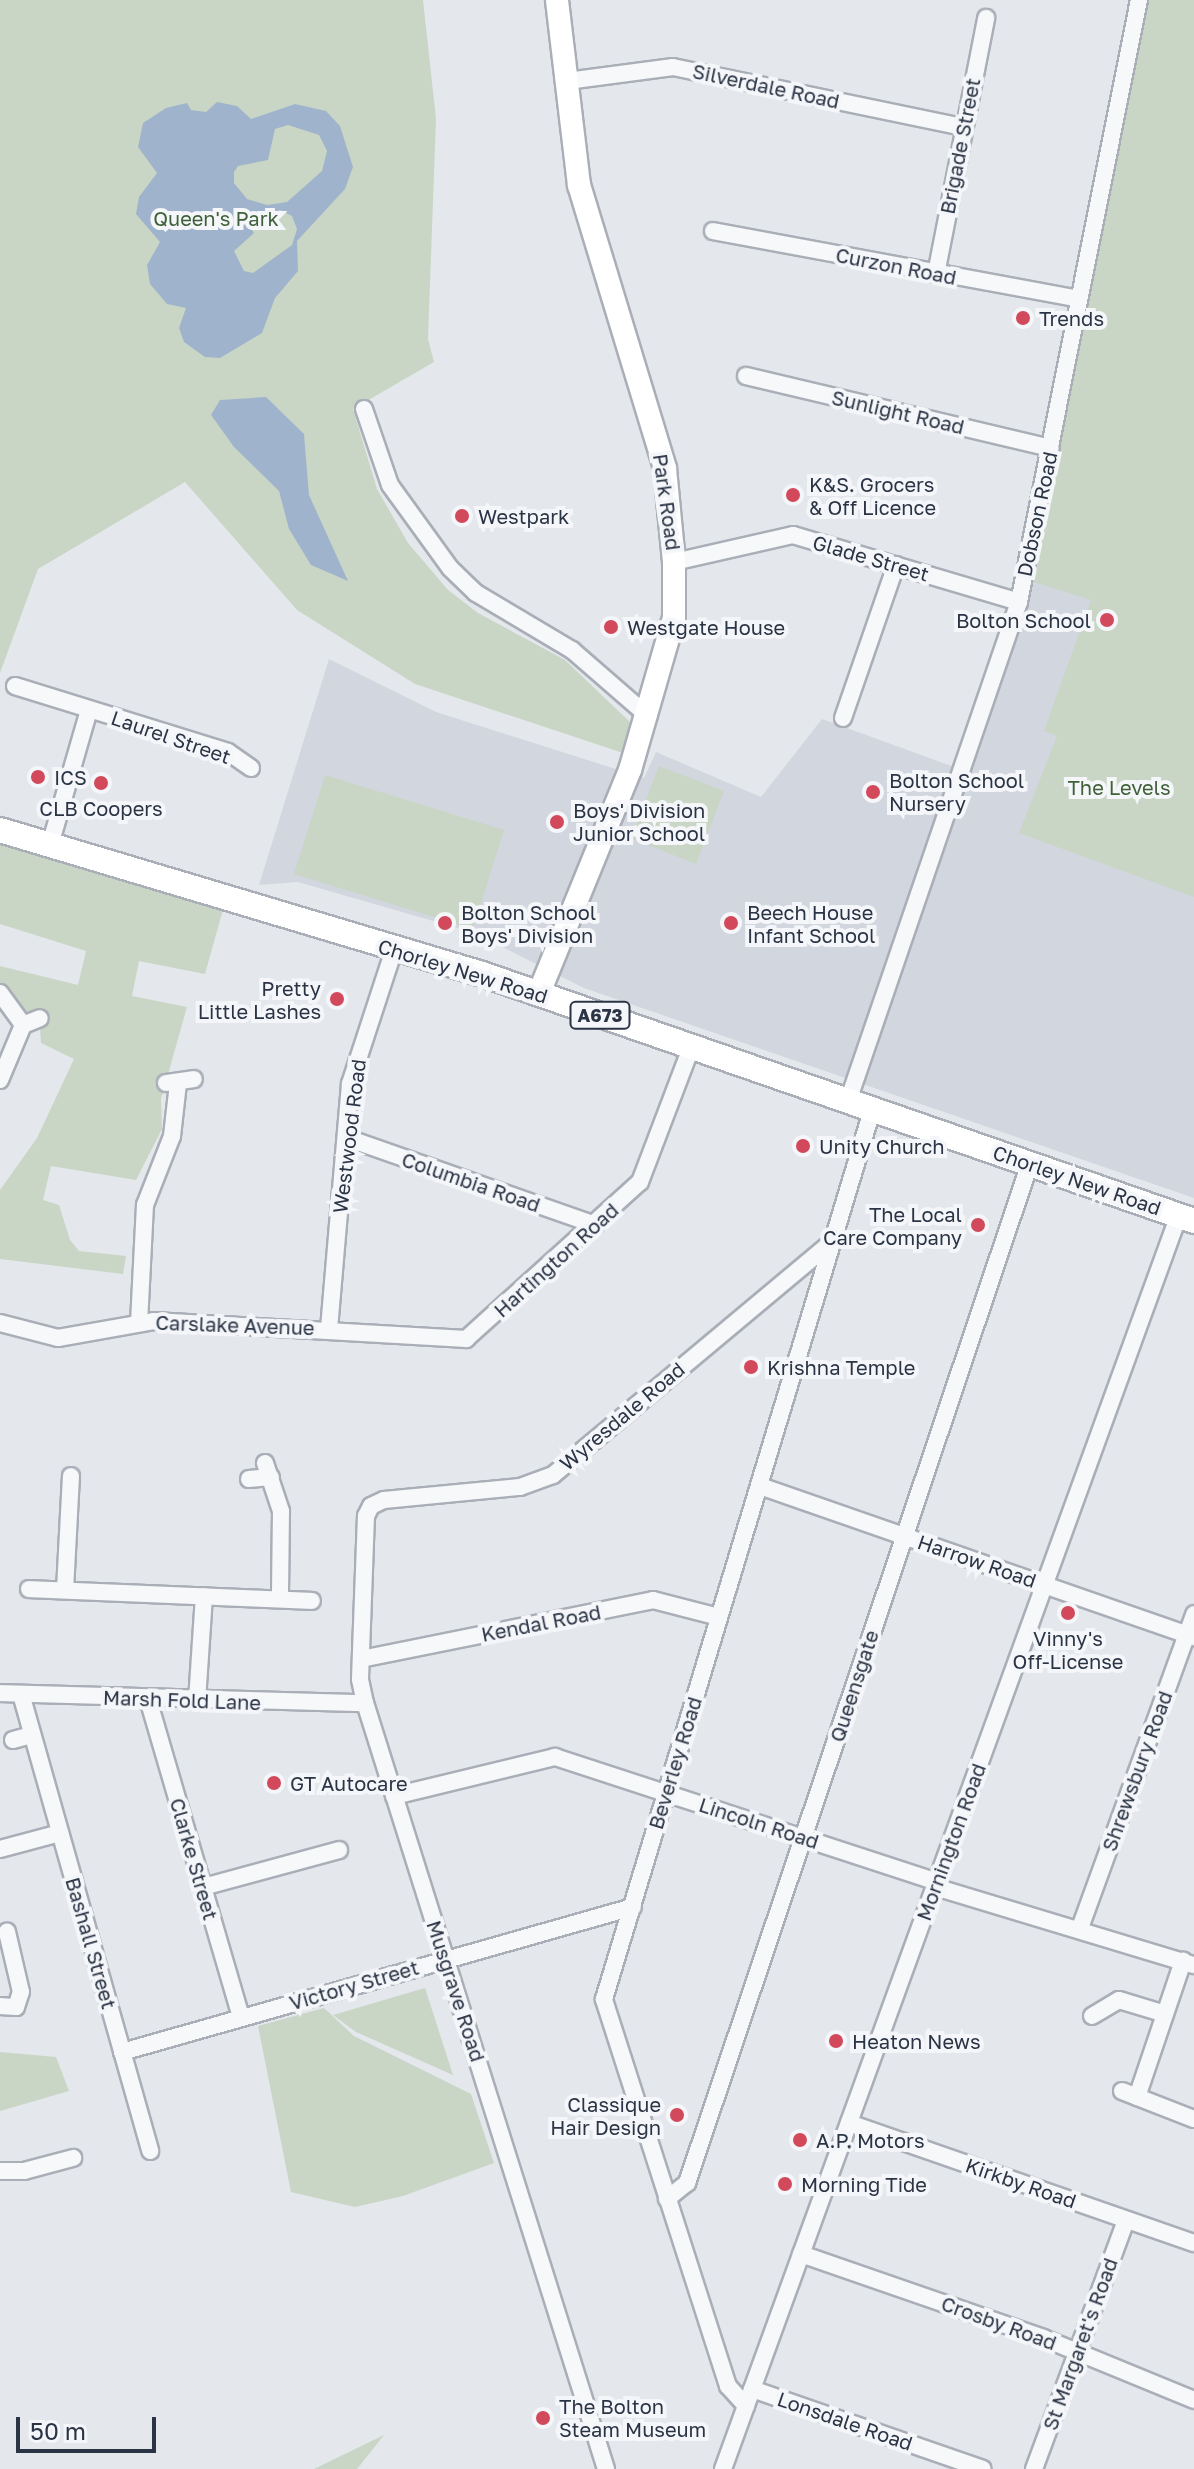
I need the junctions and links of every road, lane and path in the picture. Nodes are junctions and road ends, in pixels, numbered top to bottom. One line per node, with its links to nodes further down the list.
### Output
1 (557, 0): 4 (street, Park Road)
2 (1139, 0): 8 (street, Dobson Road)
3 (986, 18): 5 (street, Brigade Street)
4 (567, 81): 5 (street, Silverdale Road); 12 (street, Park Road)
5 (964, 127): 7 (street, Brigade Street)
6 (713, 231): 7 (street, Curzon Road)
7 (936, 274): 8 (street, Curzon Road)
8 (1079, 299): 11 (street, Dobson Road)
9 (746, 376): 11 (street, Sunlight Road)
10 (364, 409): 17 (street)
11 (1051, 448): 14 (street, Dobson Road)
12 (674, 562): 13 (street, Glade Street); 17 (street, Park Road)
13 (896, 565): 14 (street, Glade Street); 18 (street)
14 (1019, 602): 30 (street, Dobson Road)
15 (15, 686): 16 (street, Laurel Street)
16 (89, 710): 19 (street, Laurel Street); 21 (street, Laurel Street)
17 (648, 716): 24 (street, Park Road)
18 (843, 718)
19 (251, 768)
20 (0, 830): 21 (main road, Chorley New Road / A673)
21 (50, 845): 22 (main road, Chorley New Road / A673)
22 (394, 949): 24 (main road, Chorley New Road / A673); 32 (street, Westwood Road)
23 (0, 993): 26 (street)
24 (539, 993): 27 (main road, Chorley New Road / A673)
25 (40, 1018): 26 (street)
26 (23, 1025): 28 (street)
27 (691, 1048): 30 (main road, Chorley New Road / A673); 35 (street, Hartington Road)
28 (0, 1080)
29 (179, 1082): 38 (street)
30 (847, 1104): 31 (main road, Chorley New Road / A673)
31 (872, 1111): 33 (main road, Chorley New Road / A673); 36 (street, Beverley Road)
32 (347, 1138): 35 (street, Columbia Road); 39 (street, Westwood Road)
33 (1030, 1163): 34 (main road, Chorley New Road / A673); 44 (street, Queensgate)
34 (1187, 1218): 45 (street, Mornington Road)
35 (595, 1225): 39 (street, Hartington Road)
36 (835, 1239): 41 (street, Beverley Road); 43 (street, Wyresdale Road)
37 (0, 1323): 38 (street, Carslake Avenue)
38 (139, 1323): 39 (street, Carslake Avenue)
39 (329, 1329)
40 (249, 1479): 49 (street)
41 (760, 1486): 44 (street, Harrow Road); 52 (street, Beverley Road)
42 (89, 1489): 47 (street)
43 (371, 1506): 54 (street, Musgrave Road)
44 (904, 1536): 45 (street, Harrow Road); 65 (street, Queensgate)
45 (1045, 1585): 53 (street, Harrow Road); 68 (street, Mornington Road)
46 (29, 1589): 47 (street)
47 (65, 1590): 48 (street)
48 (204, 1596): 49 (street); 58 (street)
49 (280, 1599): 50 (street)
50 (312, 1601)
51 (1194, 1614): 53 (street, Shrewsbury Road)
52 (719, 1617): 54 (street, Kendal Road); 62 (street, Beverley Road)
53 (1190, 1636): 71 (street, Shrewsbury Road)
54 (361, 1659): 59 (street, Musgrave Road)
55 (0, 1693): 56 (street, Marsh Fold Lane)
56 (21, 1694): 57 (street, Marsh Fold Lane); 60 (street, Bashall Street)
57 (148, 1699): 58 (street, Marsh Fold Lane); 69 (street, Clarke Street)
58 (197, 1701): 59 (street, Marsh Fold Lane)
59 (365, 1703): 63 (street, Musgrave Road)
60 (32, 1735): 61 (street); 64 (street, Bashall Street)
61 (13, 1740)
62 (666, 1793): 63 (street, Lincoln Road); 65 (street, Lincoln Road); 70 (street, Beverley Road)
63 (394, 1796): 73 (street, Musgrave Road)
64 (60, 1833): 66 (street); 79 (street, Bashall Street)
65 (803, 1838): 68 (street, Lincoln Road); 85 (street, Queensgate)
66 (0, 1849)
67 (339, 1850): 69 (street)
68 (936, 1884): 71 (street, Lincoln Road); 81 (street, Mornington Road)
69 (203, 1887): 78 (street, Clarke Street)
70 (633, 1907): 73 (street, Victory Street); 85 (street, Beverley Road)
71 (1080, 1928): 74 (street, Lincoln Road)
72 (7, 1932): 75 (street)
73 (446, 1959): 78 (street, Victory Street); 93 (street, Musgrave Road)
74 (1188, 1963): 76 (street)
75 (0, 2006)
76 (1165, 2014): 77 (street); 80 (street)
77 (1092, 2016)
78 (241, 2018): 79 (street, Victory Street)
79 (122, 2052): 82 (street, Bashall Street)
80 (1194, 2119)
81 (849, 2123): 86 (street, Kirkby Road); 88 (street, Mornington Road)
82 (150, 2151)
83 (73, 2158): 84 (street)
84 (0, 2171)
85 (667, 2199): 92 (street, Beverley Road)
86 (1126, 2220): 87 (street, Kirkby Road); 89 (street, St Margaret's Road)
87 (1194, 2243)
88 (801, 2254): 89 (street, Crosby Road); 90 (street, Mornington Road)
89 (1078, 2352): 91 (street, Crosby Road); 96 (street, St Margaret's Road)
90 (752, 2389): 92 (street, Mornington Road); 95 (street, Lonsdale Road)
91 (1194, 2400)
92 (746, 2406): 94 (street, Mornington Road)
93 (606, 2469)
94 (723, 2469)
95 (983, 2469)
96 (1034, 2469)

